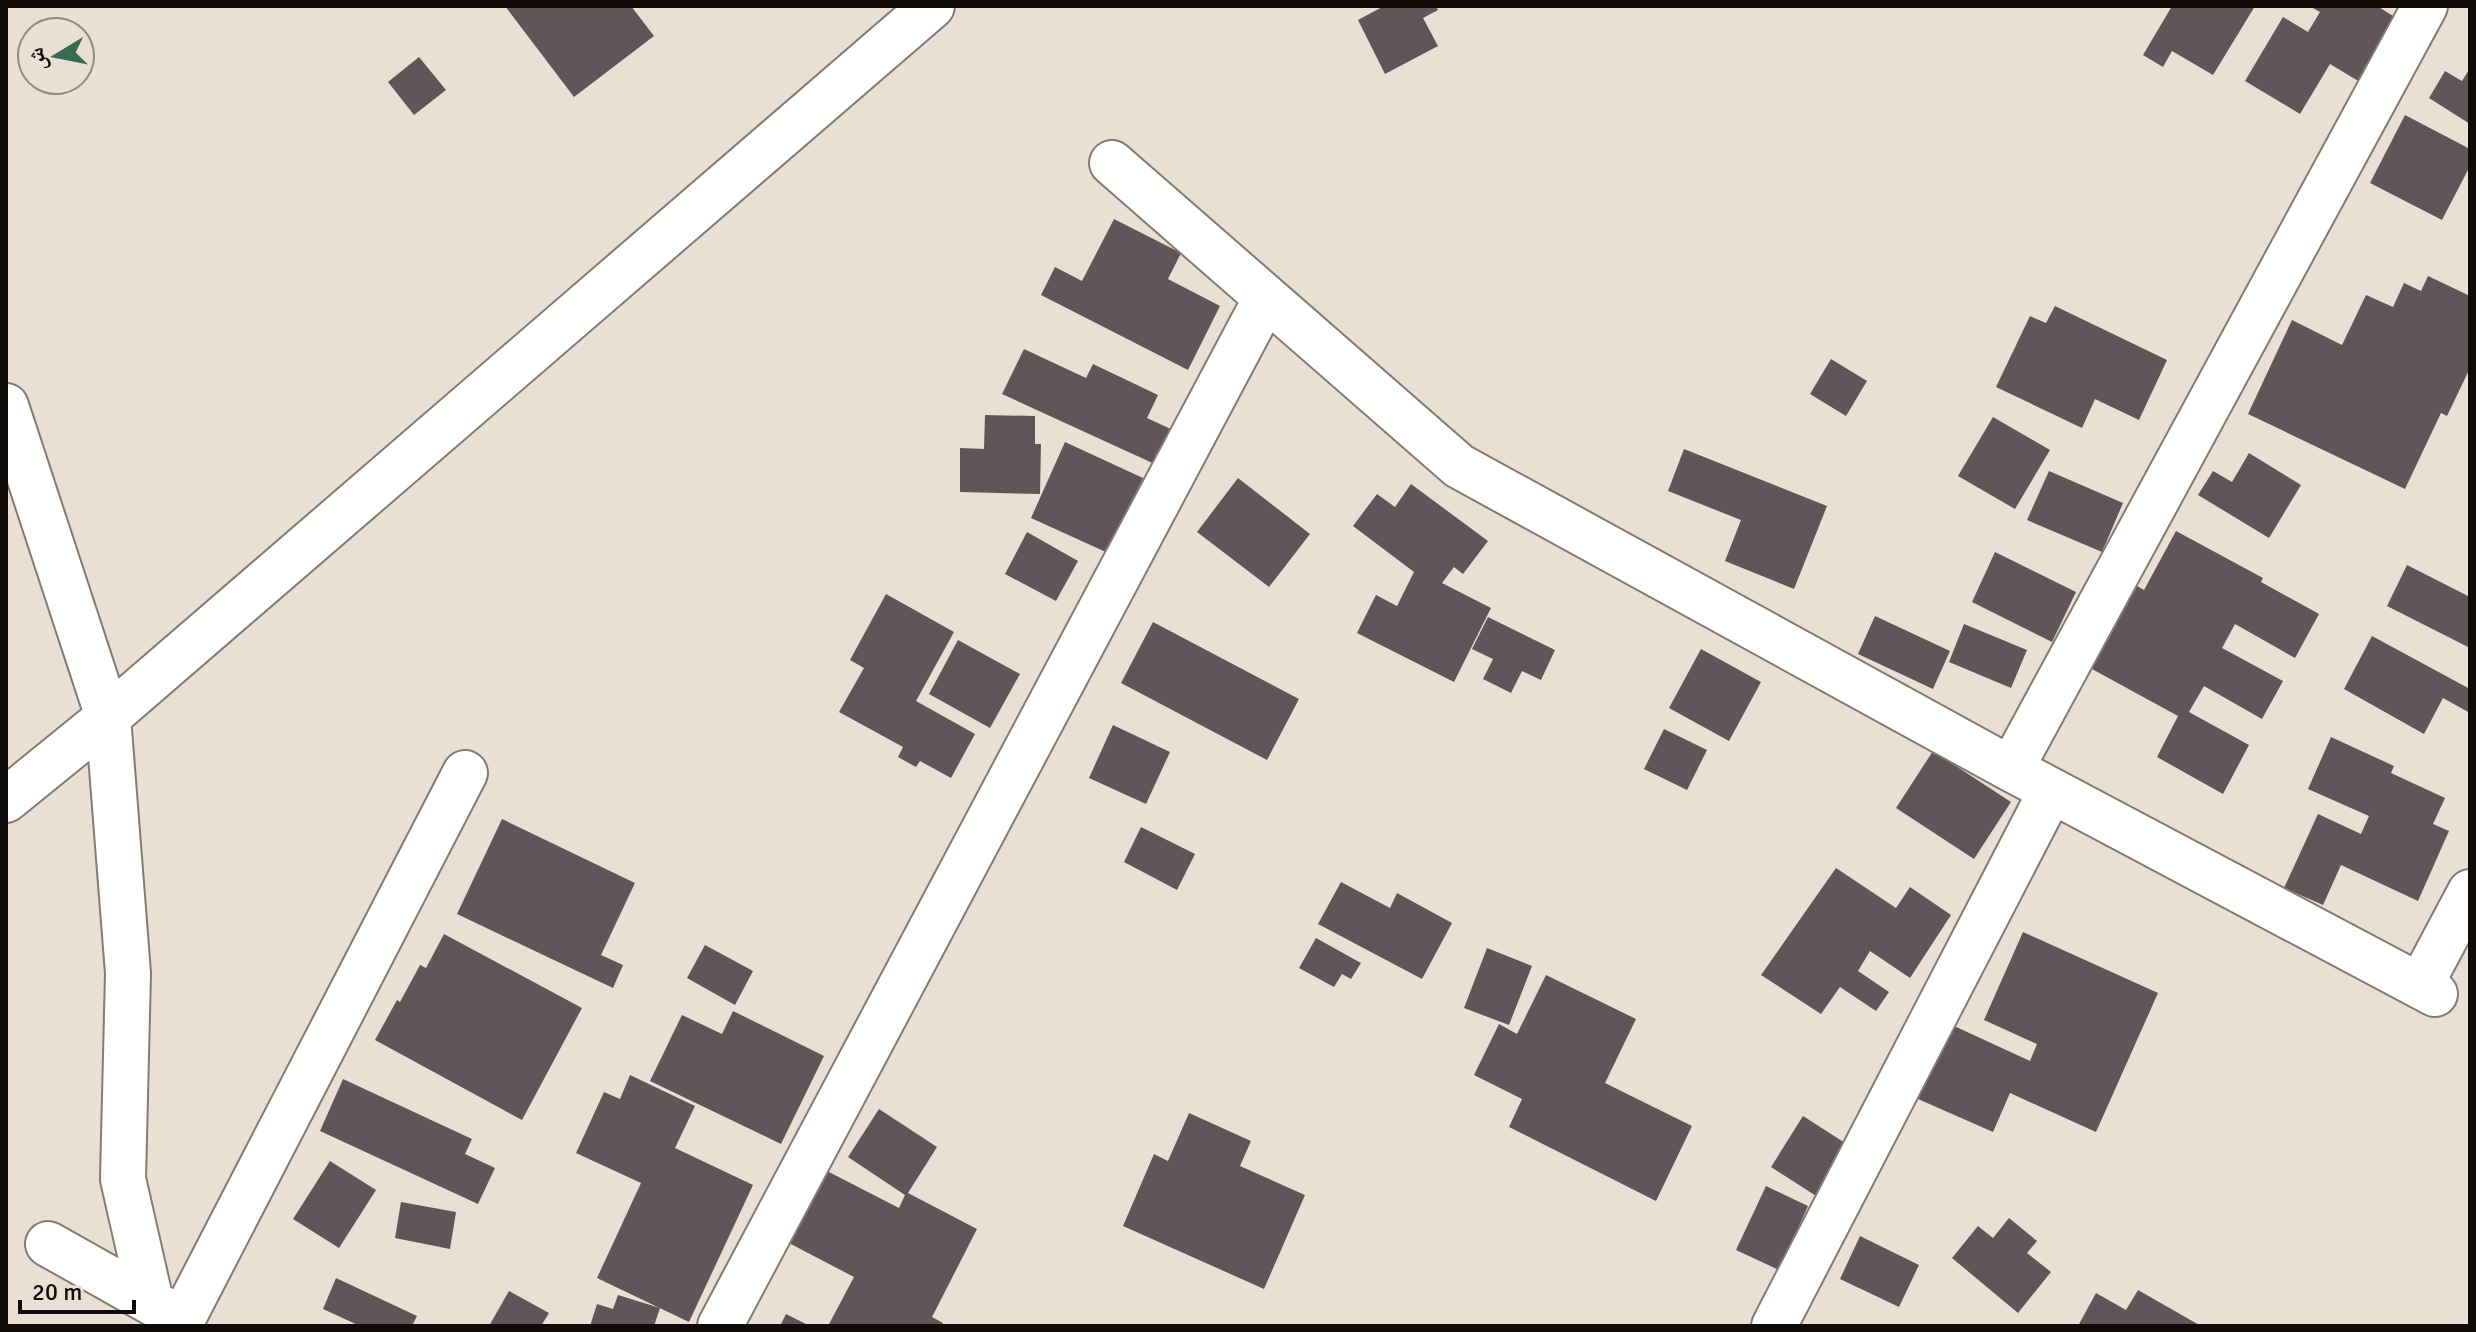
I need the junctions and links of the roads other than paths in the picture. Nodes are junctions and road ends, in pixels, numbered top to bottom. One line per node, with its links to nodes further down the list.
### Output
1 (932, 6): 6 (street)
2 (2425, 6): 7 (street)
3 (1112, 163): 4 (street)
4 (1266, 298): 7 (street); 14 (street)
5 (6, 406): 6 (street)
6 (108, 717): 10 (street); 13 (street)
7 (2011, 769): 9 (street)
8 (465, 773): 13 (street)
9 (2051, 791): 11 (street); 15 (street)
10 (6, 800)
11 (2470, 892)
12 (48, 1244): 13 (street)
13 (176, 1319)
14 (720, 1326)
15 (1774, 1326)

